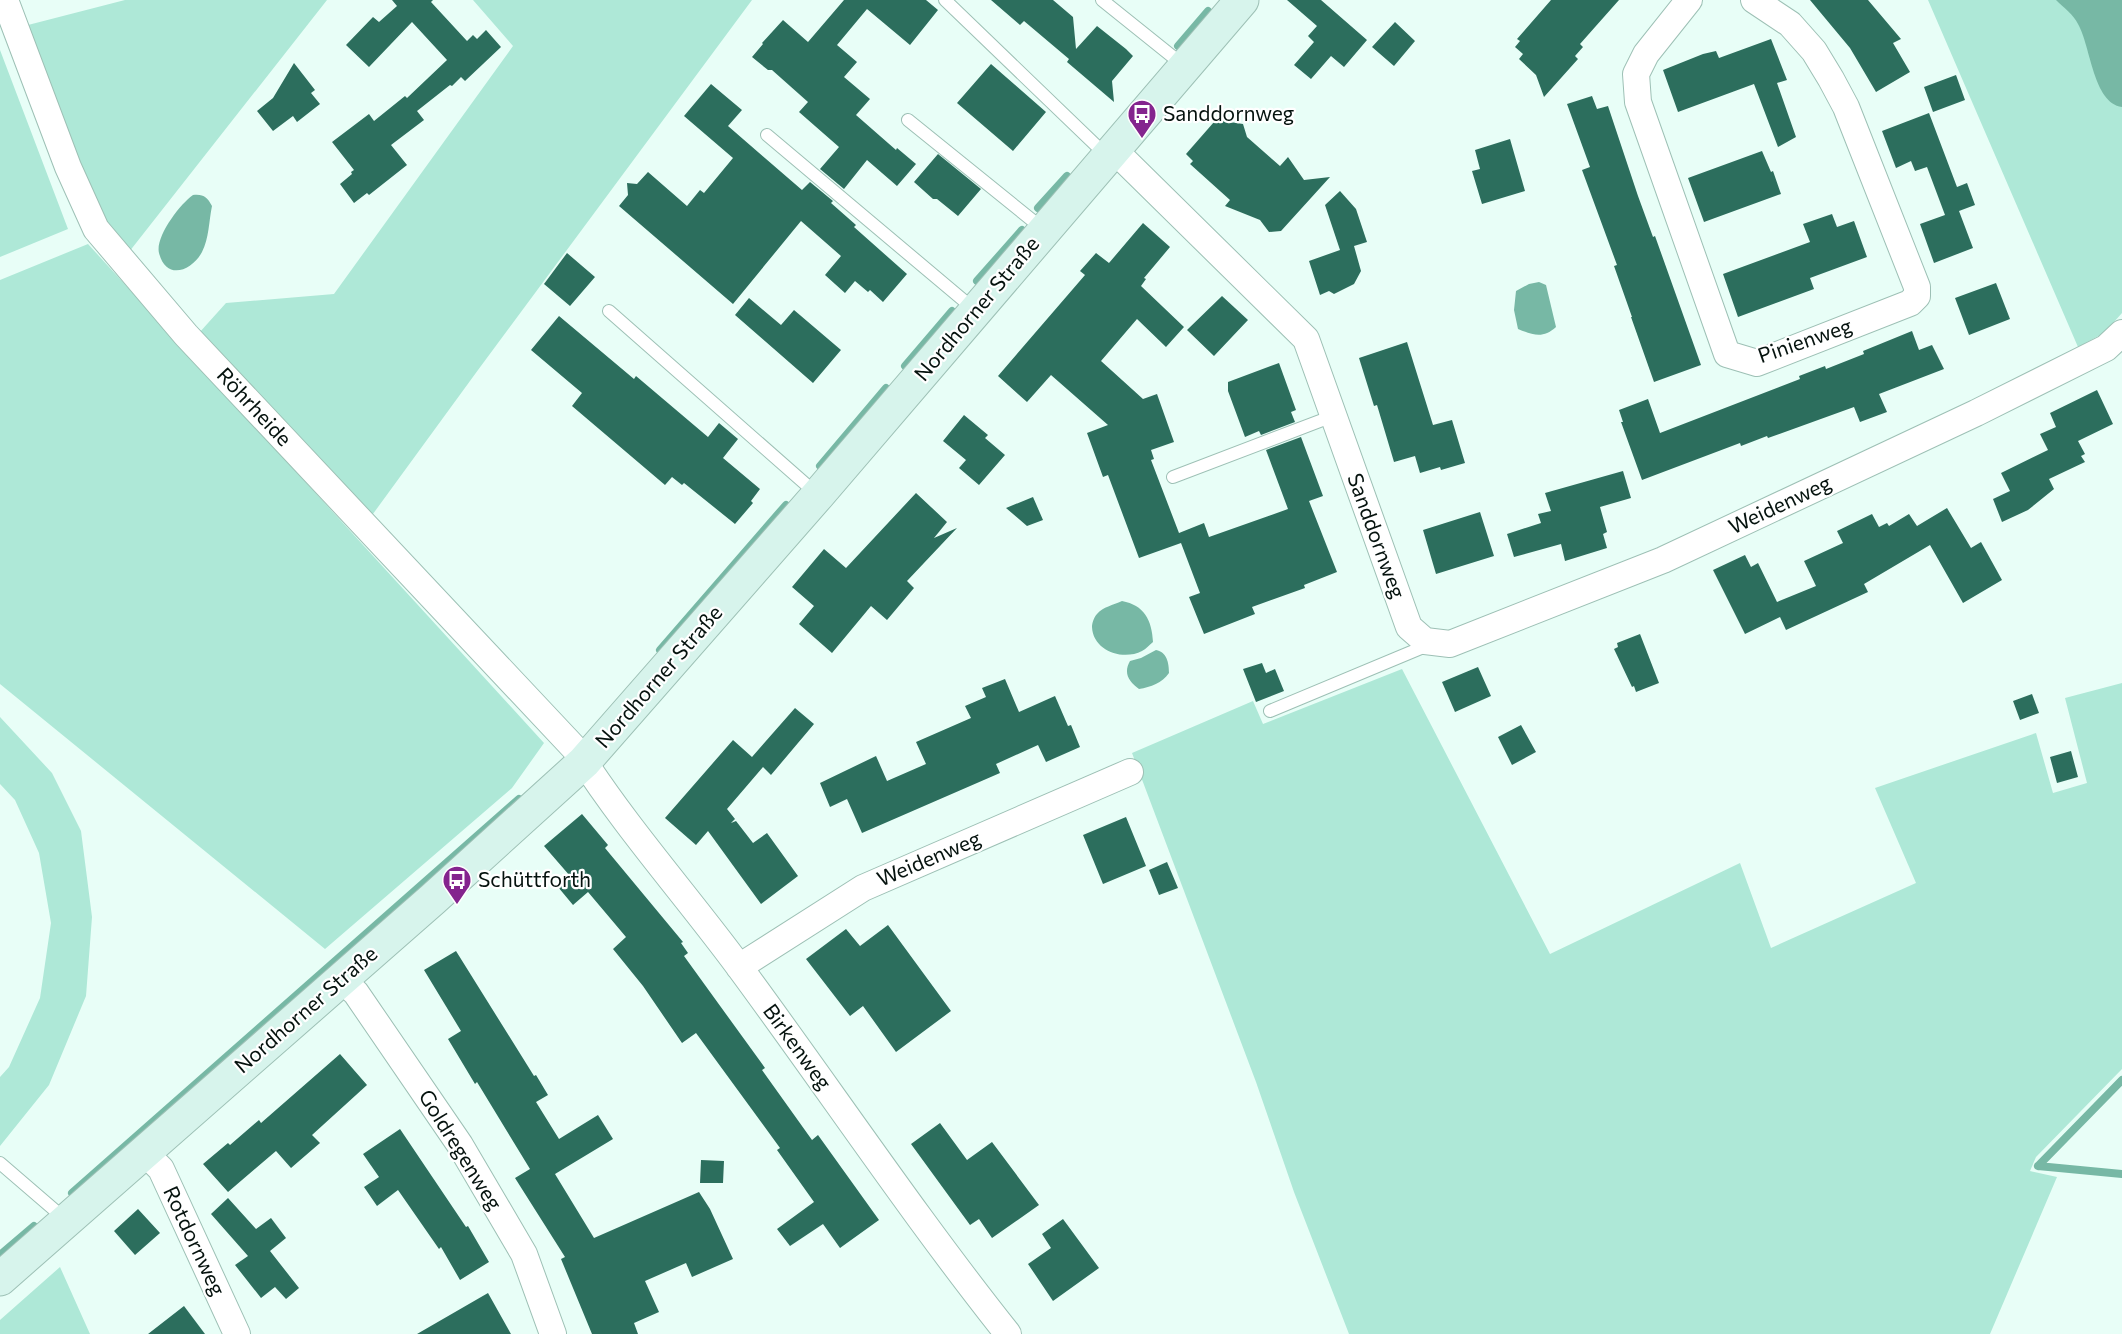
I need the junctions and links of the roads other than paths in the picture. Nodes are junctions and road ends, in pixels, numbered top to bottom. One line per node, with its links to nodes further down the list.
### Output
1 (5, 0): 20 (street, Röhrheide)
2 (945, 0): 10 (lane)
3 (1102, 0): 7 (lane)
4 (1242, 0): 7 (street, Nordhorner Straße)
5 (1689, 0): 6 (street, Pinienweg)
6 (1754, 0)
7 (1185, 67): 10 (street, Nordhorner Straße)
8 (908, 120): 11 (lane)
9 (767, 135): 13 (lane)
10 (1111, 153): 11 (street, Nordhorner Straße); 15 (street, Sanddornweg)
11 (1045, 230): 13 (street, Nordhorner Straße)
12 (609, 311): 17 (lane)
13 (976, 311): 17 (street, Nordhorner Straße)
14 (2122, 333): 18 (street, Weidenweg)
15 (1334, 416): 16 (lane); 18 (street, Sanddornweg)
16 (1173, 477)
17 (818, 495): 20 (street, Nordhorner Straße)
18 (1425, 641): 19 (lane)
19 (1270, 711)
20 (584, 762): 22 (street, Birkenweg); 23 (street, Nordhorner Straße)
21 (1130, 772): 22 (street, Weidenweg)
22 (739, 967): 30 (street, Birkenweg)
23 (341, 979): 24 (street, Nordhorner Straße); 29 (street, Goldregenweg)
24 (144, 1152): 26 (street, Nordhorner Straße); 28 (street, Rotdornweg)
25 (0, 1163): 26 (lane)
26 (67, 1220): 27 (street, Nordhorner Straße)
27 (0, 1279)
28 (237, 1334)
29 (554, 1334)
30 (1008, 1334)

